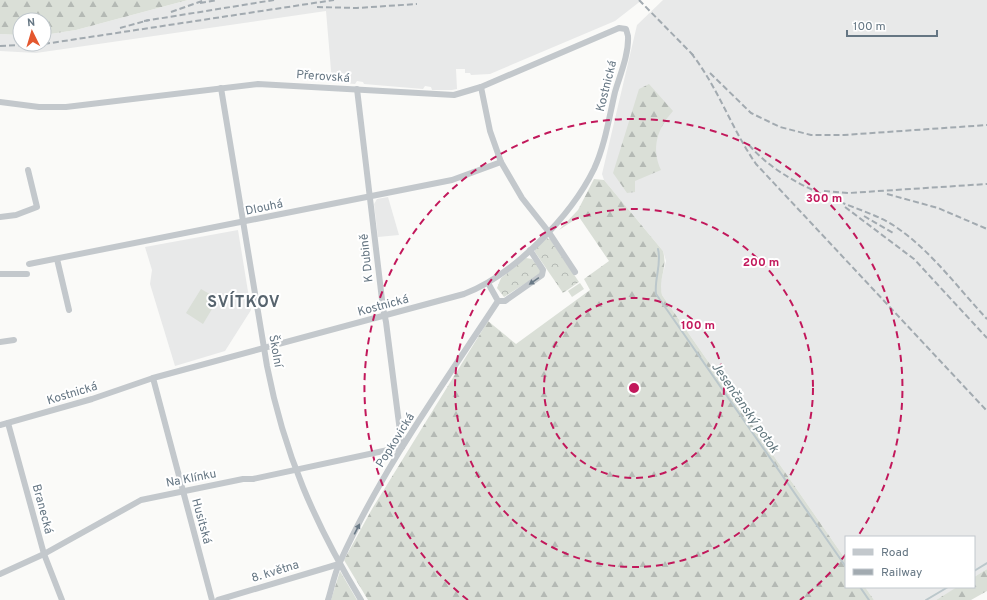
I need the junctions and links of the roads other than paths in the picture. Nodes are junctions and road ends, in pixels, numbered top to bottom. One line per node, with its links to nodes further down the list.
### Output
1 (628, 36): 2 (street, Přerovská); 11 (street, Kostnická)
2 (481, 87): 4 (street, Přerovská); 6 (street)
3 (222, 88): 4 (street, Přerovská); 5 (street, Přerovská); 10 (street, Školní)
4 (357, 89): 8 (street, K Dubině)
5 (0, 102)
6 (501, 162): 8 (street, Dlouhá); 11 (street)
7 (28, 170): 9 (street)
8 (370, 196): 10 (street, Dlouhá); 21 (street, K Dubině)
9 (0, 217)
10 (243, 222): 13 (street, Dlouhá); 25 (street, Školní)
11 (548, 231): 12 (street, Kostnická); 15 (street)
12 (530, 250): 18 (street, Kostnická); 19 (street, one-way to 19)
13 (58, 259): 14 (street, Dlouhá); 20 (street)
14 (29, 264)
15 (575, 272)
16 (0, 274): 17 (street)
17 (27, 274)
18 (488, 283): 19 (street); 21 (street, Kostnická)
19 (498, 300): 30 (street, Popkovická)
20 (69, 310)
21 (385, 316): 25 (street, Kostnická); 30 (street, K Dubině)
22 (14, 340): 24 (street)
23 (0, 342): 24 (street)
24 (8, 342): 26 (street)
25 (264, 348): 27 (street, Kostnická); 31 (street, Školní)
26 (8, 349)
27 (153, 378): 28 (street, Kostnická); 32 (street, Husitská)
28 (8, 423): 29 (street, Kostnická); 33 (street, Branecká)
29 (0, 425)
30 (402, 447): 31 (street, Na Klínku); 34 (street, Popkovická, one-way to 30)
31 (295, 470): 32 (street, Na Klínku); 34 (street, Školní)
32 (183, 491): 33 (street, Na Klínku); 37 (street, Husitská)
33 (44, 554): 35 (street, Na Klínku); 36 (street, Branecká)
34 (339, 564): 38 (street, 8. května); 39 (street, Popkovická); 40 (street, Školní)
35 (0, 574)
36 (62, 600)
37 (212, 600)
38 (218, 600)
39 (328, 600)
40 (361, 600)

